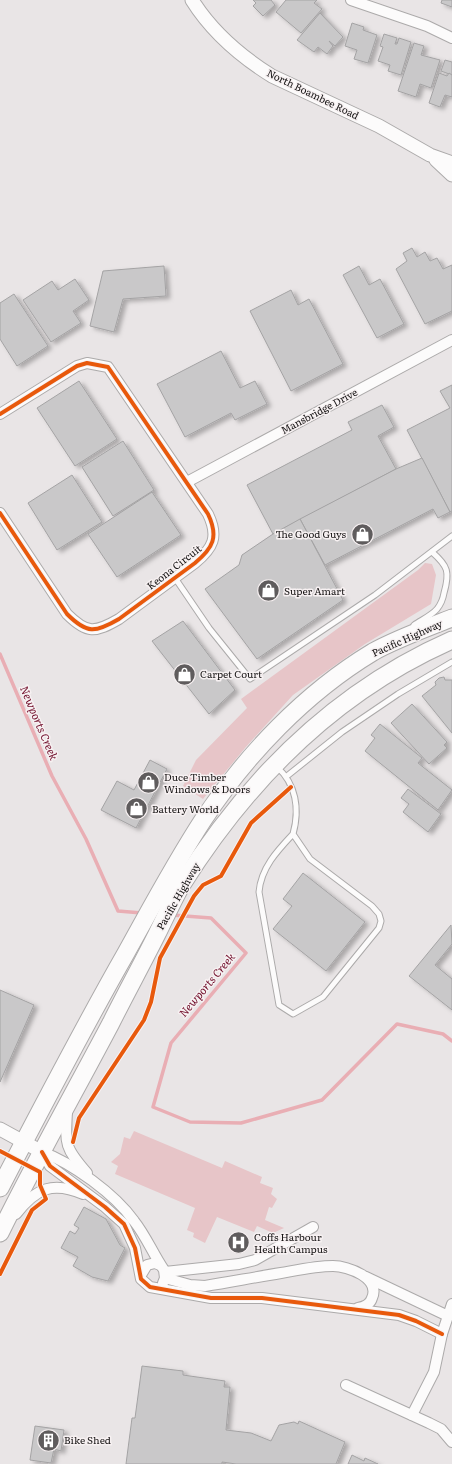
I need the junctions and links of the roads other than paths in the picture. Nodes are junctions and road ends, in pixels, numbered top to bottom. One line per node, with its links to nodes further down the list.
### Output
1 (192, 0): 4 (street, North Boambee Road)
2 (351, 0): 3 (street)
3 (452, 38)
4 (430, 155): 5 (street, North Boambee Road); 6 (street, North Boambee Road)
5 (452, 163)
6 (452, 175)
7 (452, 340): 9 (street, Mansbridge Drive)
8 (0, 414): 9 (street, Keona Circuit)
9 (187, 482): 13 (street, Keona Circuit)
10 (0, 513): 13 (street, Keona Circuit)
11 (452, 536): 12 (lane)
12 (432, 552): 13 (lane); 16 (lane)
13 (175, 578)
14 (452, 618): 16 (highway, Pacific Highway)
15 (452, 640): 18 (highway, Pacific Highway)
16 (374, 651): 22 (highway, Pacific Highway)
17 (452, 662): 18 (lane)
18 (281, 770): 19 (lane); 20 (highway, Pacific Highway)
19 (293, 834): 19 (lane)
20 (67, 1105): 23 (highway, Pacific Highway); 24 (street)
21 (0, 1129): 22 (street)
22 (24, 1141): 23 (street); 25 (highway, Pacific Highway)
23 (42, 1152): 24 (street); 26 (street); 28 (highway, Pacific Highway)
24 (96, 1184): 29 (street)
25 (0, 1188)
26 (93, 1197): 28 (street); 31 (street)
27 (313, 1227): 29 (street)
28 (0, 1234)
29 (163, 1272): 30 (street); 31 (street); 32 (street)
30 (361, 1274): 34 (street); 35 (street)
31 (140, 1275): 32 (street)
32 (153, 1288): 34 (street)
33 (452, 1304): 35 (street)
34 (356, 1309): 36 (street)
35 (448, 1316): 36 (street)
36 (442, 1334): 38 (street)
37 (346, 1385): 38 (street)
38 (412, 1415): 39 (street)
39 (452, 1442)

